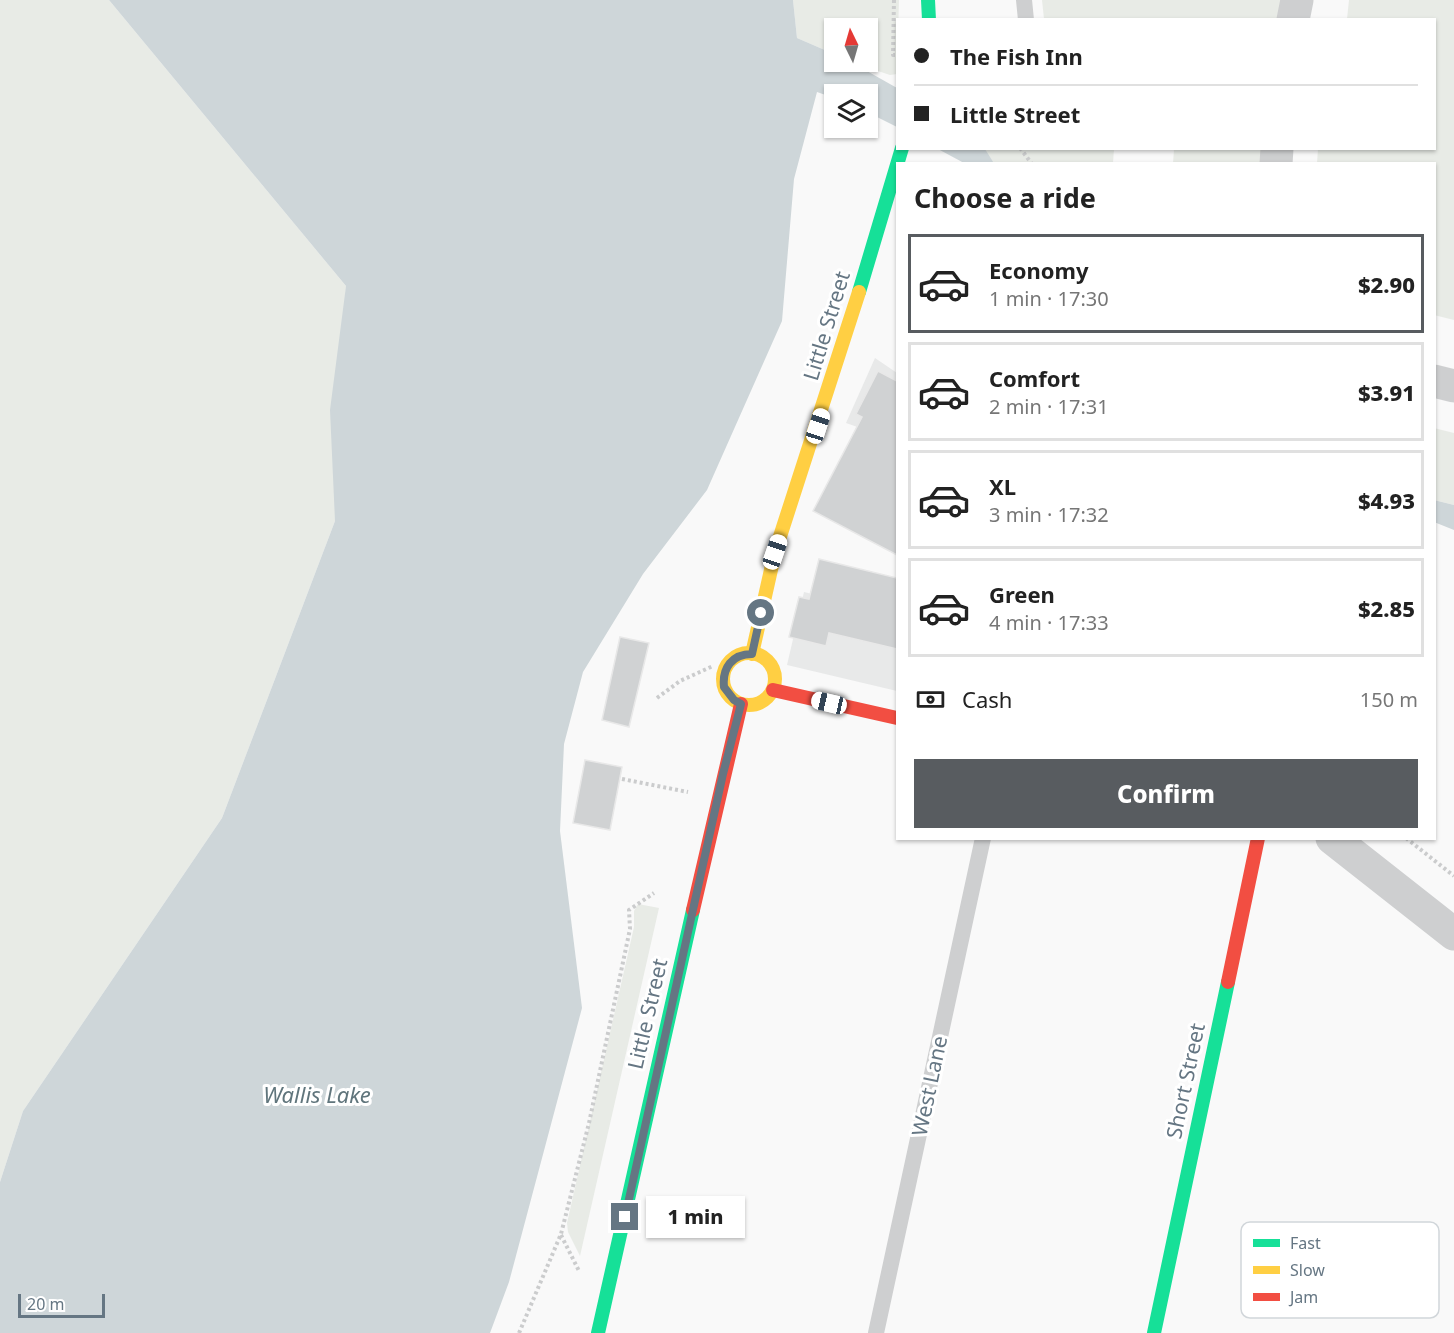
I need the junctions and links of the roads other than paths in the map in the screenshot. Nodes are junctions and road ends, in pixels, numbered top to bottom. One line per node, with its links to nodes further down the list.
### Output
1 (928, 0): 4 (street)
2 (1024, 0): 5 (lane)
3 (1297, 0): 6 (street)
4 (929, 18)
5 (1026, 18)
6 (1293, 18)
7 (896, 168): 10 (street, Little Street)
8 (1436, 382): 9 (street)
9 (1454, 386)
10 (752, 654): 11 (street); 12 (street)
11 (773, 690): 12 (street); 13 (street)
12 (741, 704): 18 (street, Little Street)
13 (896, 718)
14 (983, 840): 19 (lane, West Lane)
15 (1258, 840): 20 (street, Short Street)
16 (1335, 840): 17 (street)
17 (1454, 934)
18 (598, 1333)
19 (876, 1333)
20 (1154, 1333)

